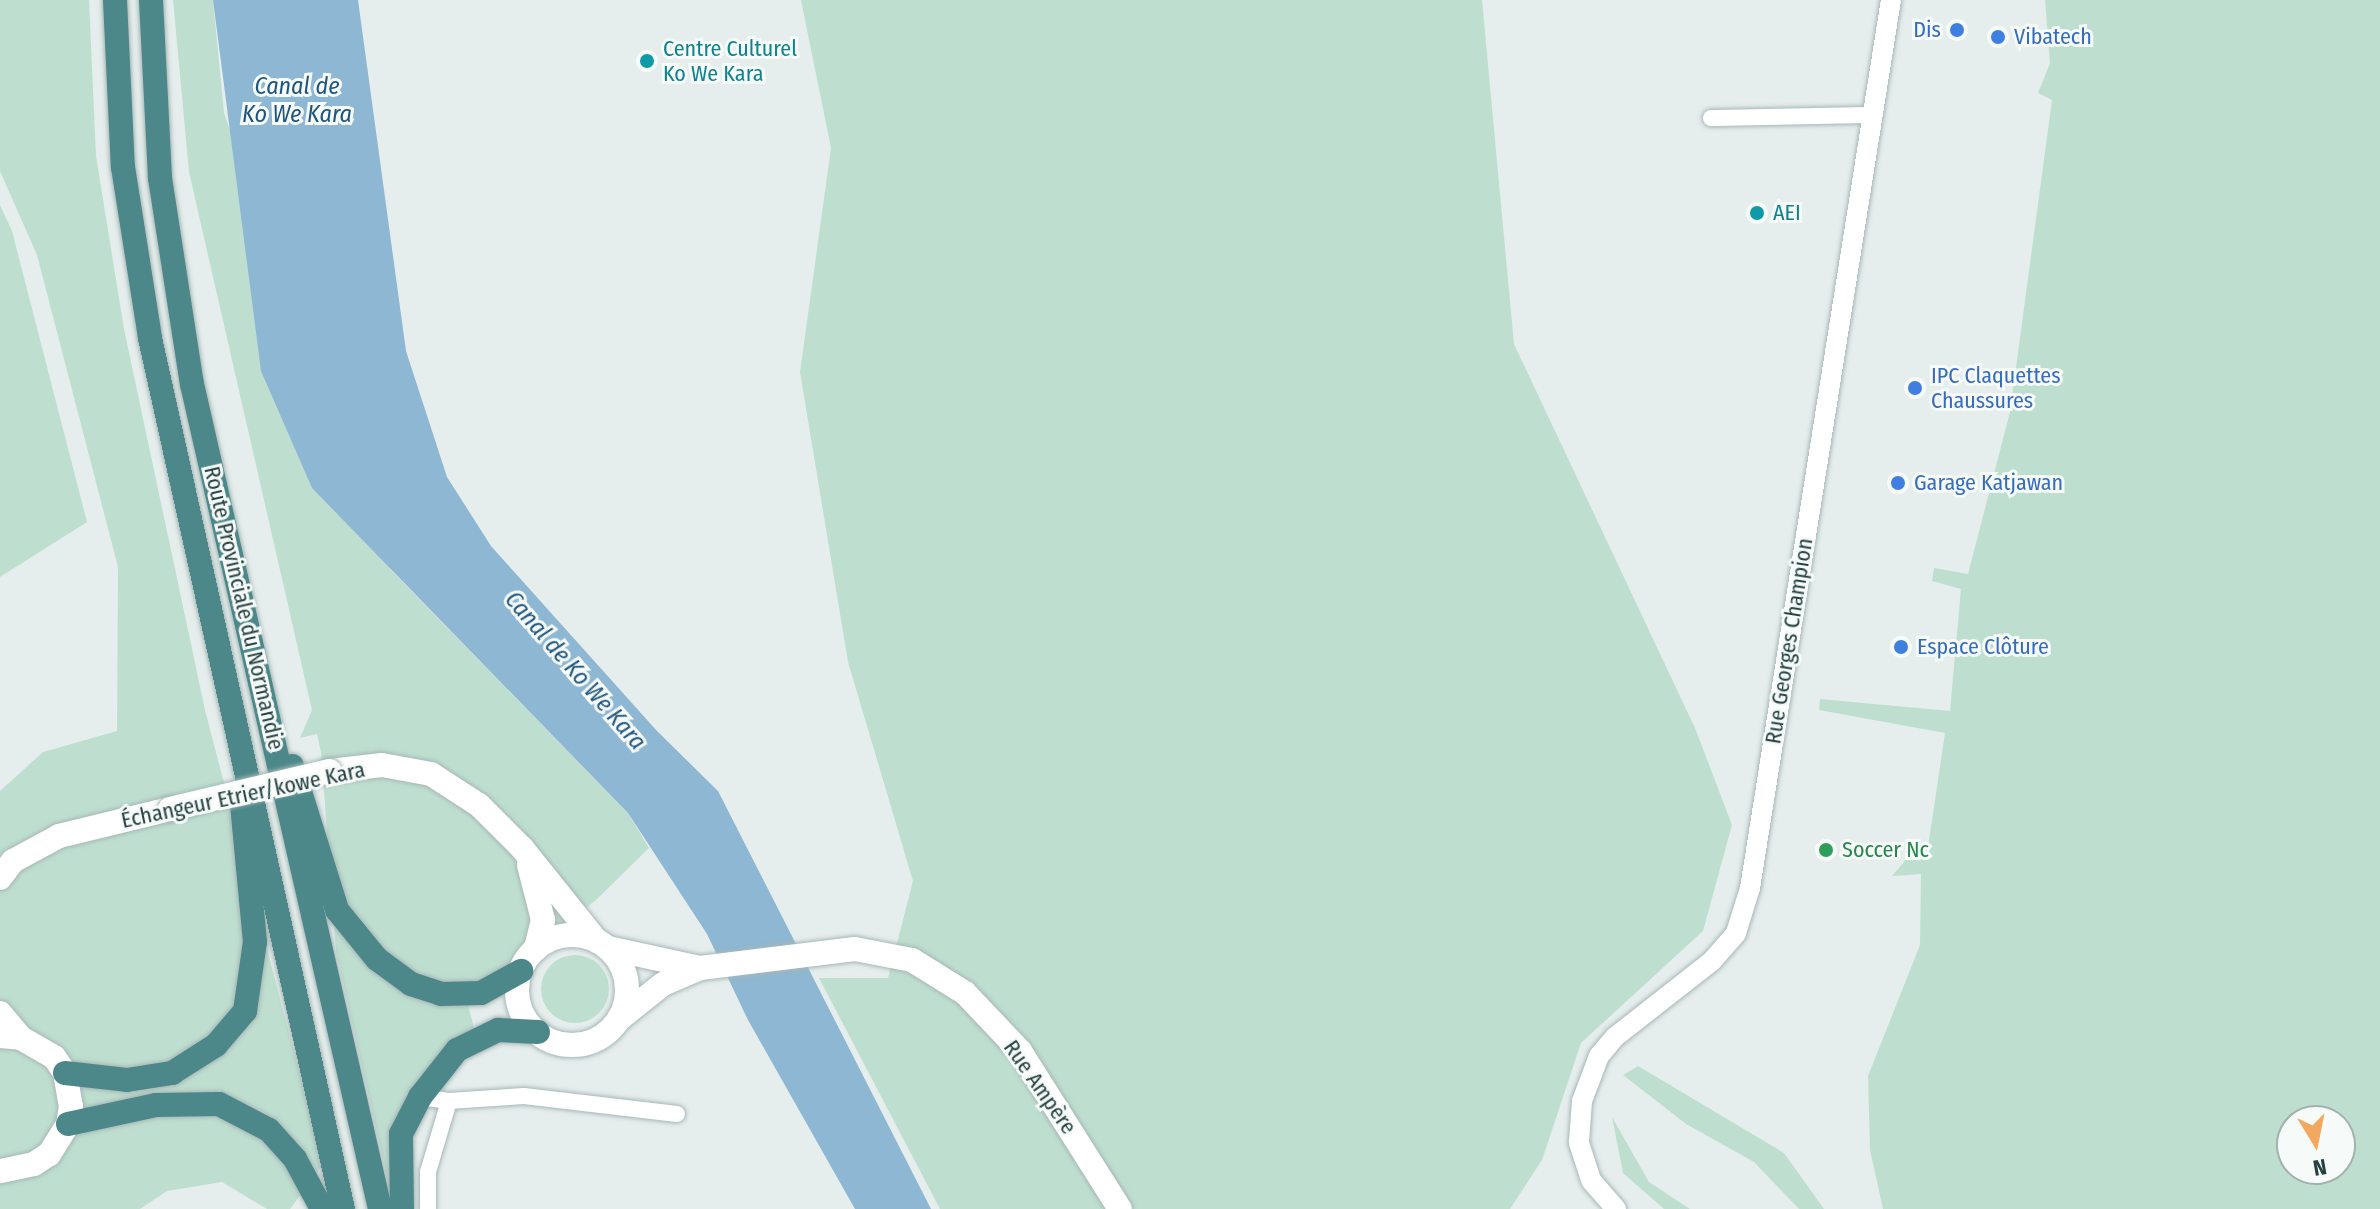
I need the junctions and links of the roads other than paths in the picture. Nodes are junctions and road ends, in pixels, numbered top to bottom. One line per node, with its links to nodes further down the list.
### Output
1 (115, 0): 7 (highway, Route Provinciale du Normandie)
2 (151, 0): 6 (highway, Route Provinciale du Normandie)
3 (1891, 0): 4 (street, Rue Georges Champion)
4 (1872, 115): 5 (street); 30 (street, Rue Georges Champion)
5 (1711, 118)
6 (271, 722): 13 (highway); 26 (highway, Route Provinciale du Normandie)
7 (238, 733): 18 (highway); 25 (highway, Route Provinciale du Normandie)
8 (522, 848): 9 (main road, Échangeur Etrier/kowe Kara, bridge); 10 (main road, Échangeur Etrier/kowe Kara); 11 (main road, Échangeur Etrier/kowe Kara)
9 (0, 878)
10 (601, 944): 11 (main road); 12 (main road); 15 (main road)
11 (536, 949): 13 (main road)
12 (710, 968): 15 (main road); 29 (main road, Rue Ampère)
13 (521, 971): 16 (main road)
14 (0, 1013): 17 (main road)
15 (619, 1019): 16 (main road)
16 (538, 1032): 19 (highway)
17 (11, 1037): 18 (main road)
18 (65, 1073): 22 (main road)
19 (420, 1097): 20 (street); 27 (highway)
20 (449, 1101): 21 (street); 28 (street)
21 (677, 1114)
22 (68, 1124): 23 (main road); 24 (highway)
23 (0, 1171)
24 (322, 1209)
25 (343, 1209)
26 (380, 1209)
27 (402, 1209)
28 (428, 1209)
29 (1120, 1209)
30 (1616, 1209)

